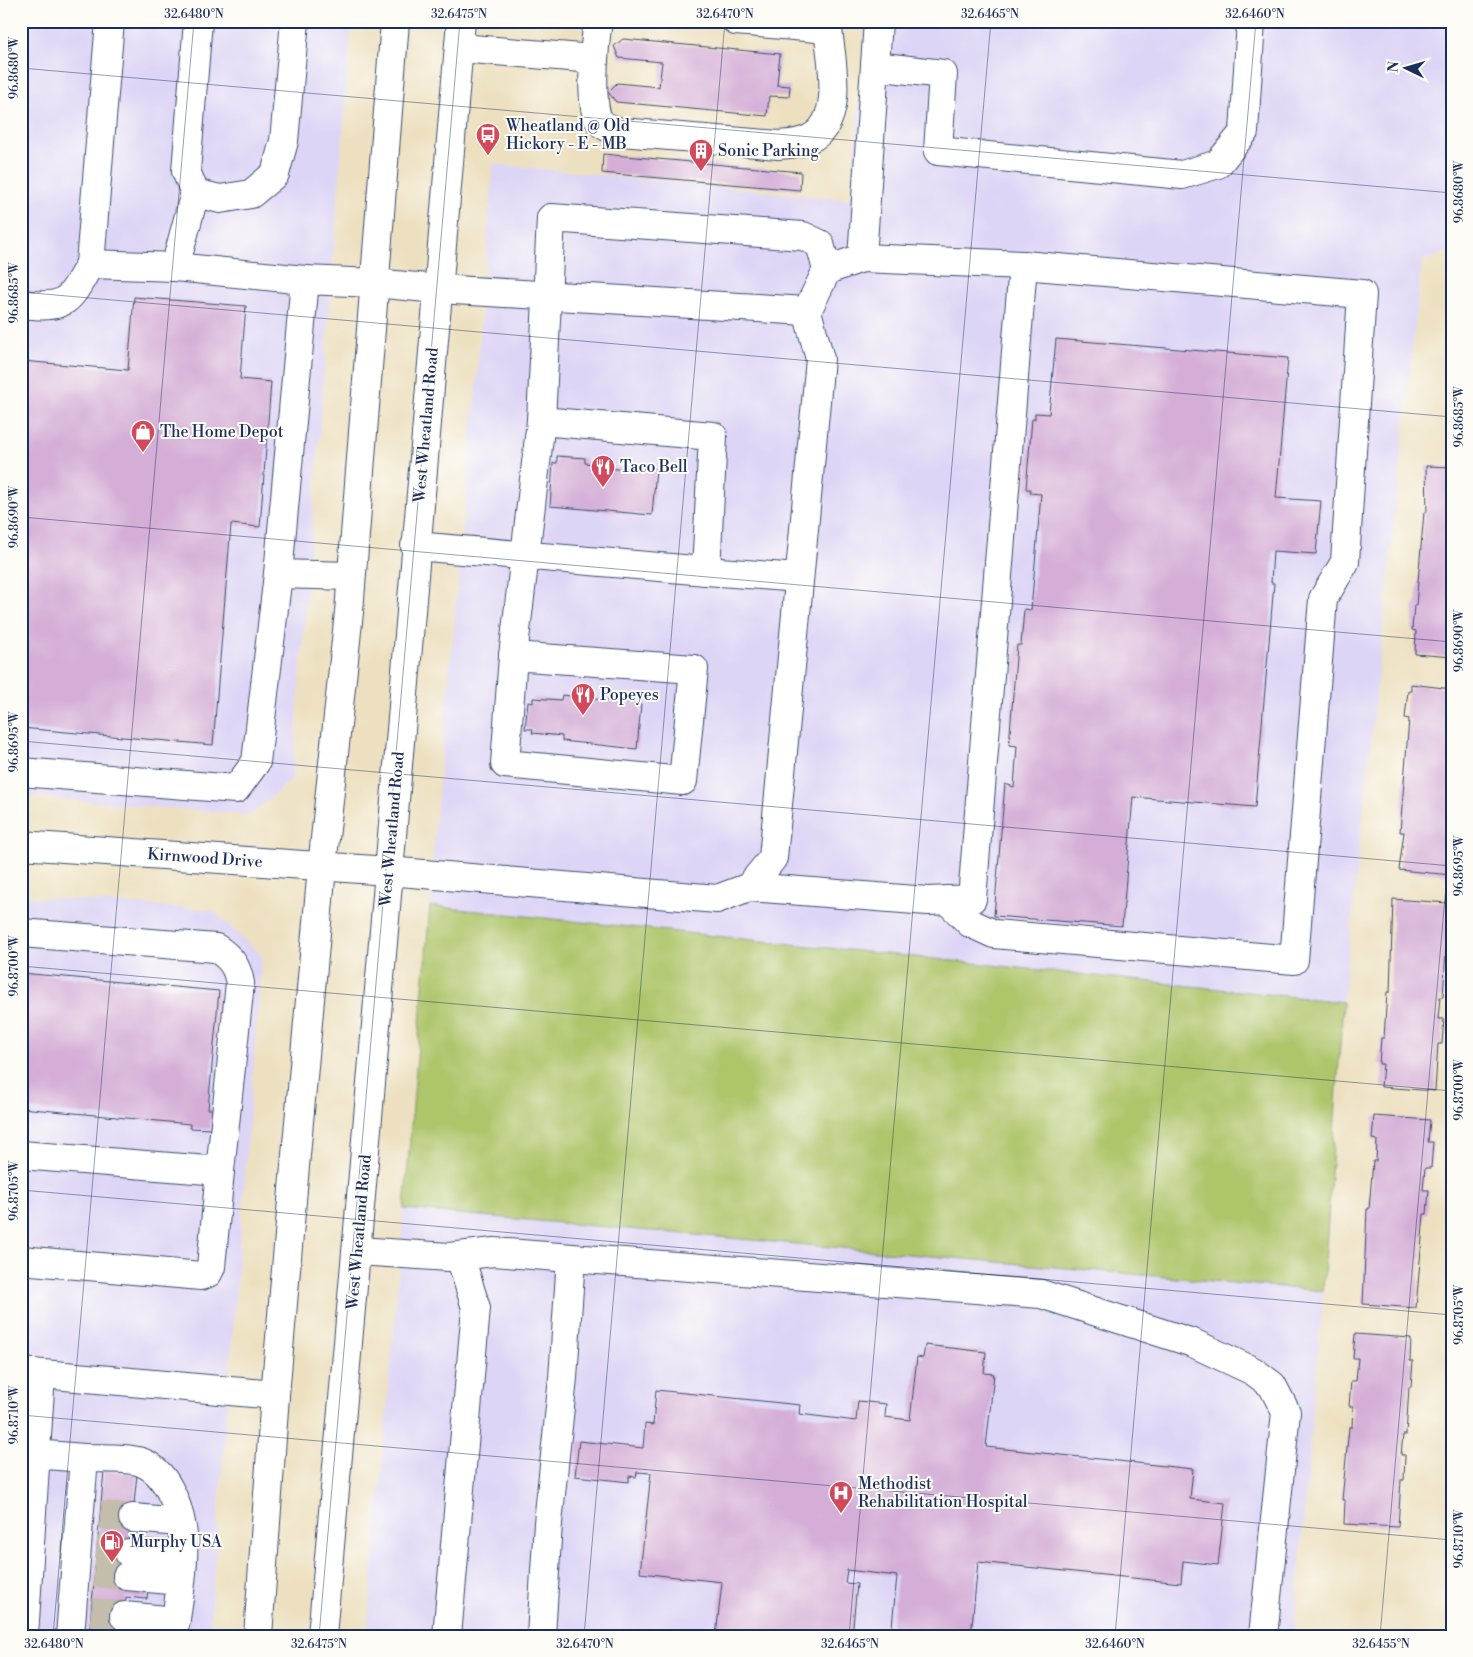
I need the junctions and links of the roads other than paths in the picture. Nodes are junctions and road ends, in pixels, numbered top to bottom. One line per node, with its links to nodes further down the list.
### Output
1 (110, 21): 16 (main road)
2 (198, 21): 14 (main road)
3 (295, 21): 14 (main road)
4 (394, 21): 21 (main road)
5 (461, 21): 11 (main road, West Wheatland Road)
6 (598, 21): 12 (main road)
7 (736, 21): 10 (main road)
8 (878, 21): 13 (main road)
9 (1251, 21): 13 (main road)
10 (828, 25): 12 (main road)
11 (459, 48): 12 (main road); 22 (main road, West Wheatland Road)
12 (594, 59)
13 (875, 66): 15 (main road)
14 (195, 193): 18 (main road)
15 (862, 258): 17 (main road); 19 (main road)
16 (90, 264): 18 (main road); 24 (main road)
17 (1023, 265): 39 (main road); 39 (main road)
18 (175, 267): 20 (main road)
19 (827, 270): 23 (main road); 25 (main road)
20 (304, 280): 21 (main road); 30 (main road)
21 (374, 283): 22 (main road); 31 (main road)
22 (438, 289): 23 (main road); 27 (main road, West Wheatland Road)
23 (546, 295): 25 (main road); 26 (main road)
24 (21, 304)
25 (807, 311): 32 (main road)
26 (541, 422): 28 (main road); 29 (main road)
27 (415, 546): 28 (main road); 37 (main road, West Wheatland Road)
28 (526, 554): 29 (main road); 33 (main road)
29 (706, 571): 32 (main road)
30 (278, 574): 31 (main road); 34 (main road)
31 (351, 576): 36 (main road)
32 (799, 578): 38 (main road)
33 (513, 656): 33 (main road)
34 (21, 772)
35 (21, 845): 36 (main road, Kirnwood Drive)
36 (322, 867): 37 (main road, Kirnwood Drive); 48 (main road)
37 (388, 871): 38 (main road, Kirnwood Drive); 43 (main road, West Wheatland Road)
38 (749, 886): 39 (main road)
39 (947, 900)
40 (21, 933): 42 (main road)
41 (21, 1155): 42 (main road)
42 (220, 1171): 46 (main road)
43 (358, 1252): 44 (main road); 61 (main road, West Wheatland Road)
44 (460, 1256): 45 (main road); 62 (main road)
45 (572, 1258): 63 (main road); 64 (main road)
46 (21, 1260)
47 (31, 1373): 48 (main road); 49 (main road)
48 (276, 1395): 60 (main road)
49 (28, 1454): 50 (main road); 53 (main road)
50 (84, 1458): 52 (main road); 57 (main road)
51 (132, 1518): 52 (main road)
52 (180, 1522): 55 (main road)
53 (25, 1542): 58 (main road)
54 (128, 1564): 55 (main road)
55 (181, 1569): 59 (main road)
56 (124, 1616): 59 (main road)
57 (77, 1619)
58 (24, 1627)
59 (174, 1628)
60 (258, 1636)
61 (322, 1636)
62 (447, 1636)
63 (541, 1636)
64 (1264, 1636)

